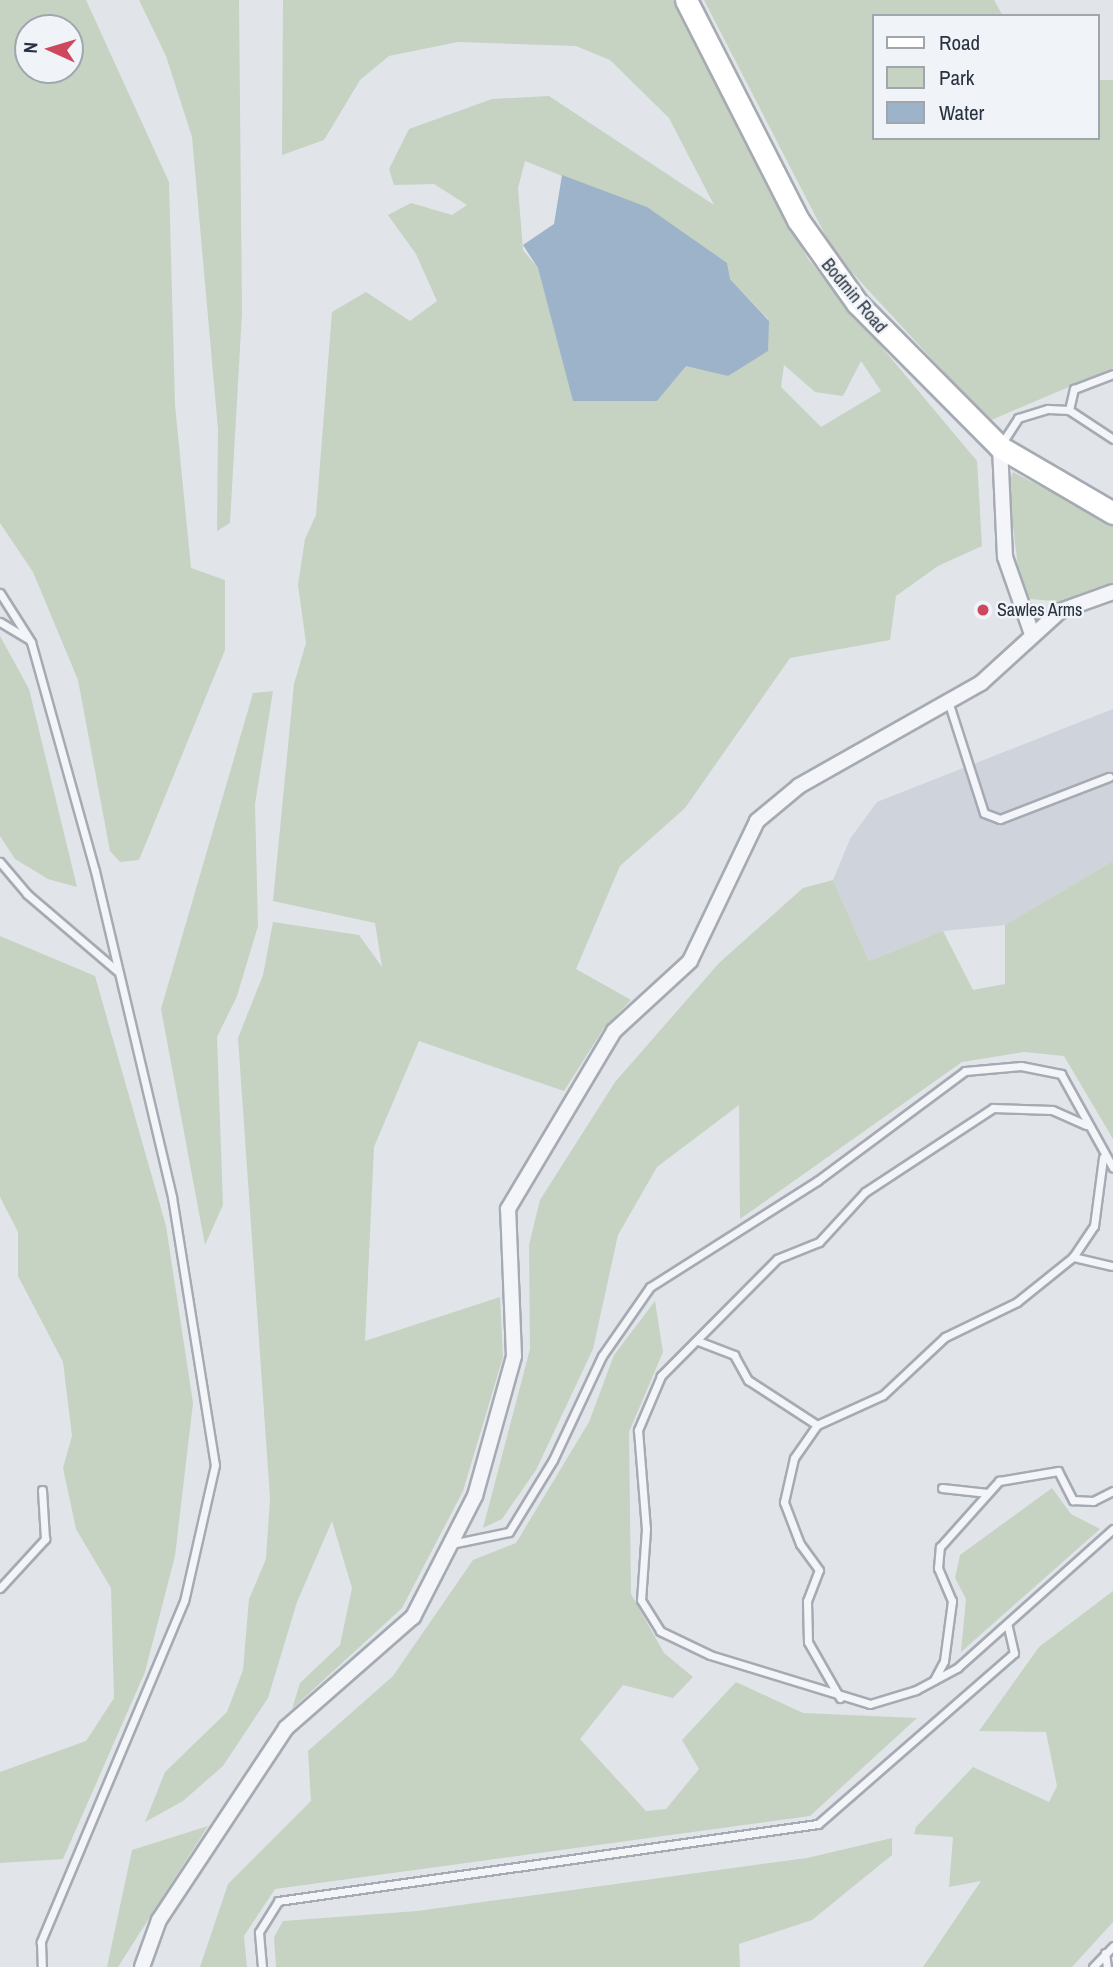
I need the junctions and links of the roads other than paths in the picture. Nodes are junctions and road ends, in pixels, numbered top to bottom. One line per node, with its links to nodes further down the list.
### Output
1 (685, 0): 5 (main road, Bodmin Road)
2 (1113, 374): 3 (lane)
3 (1069, 410): 4 (lane); 5 (lane)
4 (1113, 439)
5 (1000, 447): 6 (main road, Bodmin Road); 10 (street)
6 (1113, 513)
7 (1113, 592): 10 (street)
8 (0, 593): 11 (lane)
9 (0, 622): 11 (lane)
10 (1032, 634): 12 (street)
11 (31, 642): 15 (lane)
12 (949, 704): 13 (lane); 28 (street)
13 (1109, 777)
14 (0, 862): 15 (lane)
15 (118, 971): 35 (lane)
16 (1086, 1125): 17 (lane); 21 (lane); 28 (lane)
17 (1103, 1158): 18 (lane); 19 (lane)
18 (1113, 1168)
19 (1073, 1257): 20 (lane); 22 (lane)
20 (1111, 1266)
21 (698, 1341): 22 (lane); 32 (lane)
22 (817, 1425): 32 (lane)
23 (942, 1488): 26 (lane)
24 (42, 1490): 29 (lane)
25 (1113, 1491): 26 (lane)
26 (988, 1493): 31 (lane)
27 (1113, 1529): 30 (lane)
28 (451, 1544): 36 (street)
29 (0, 1588)
30 (1007, 1626): 31 (lane); 37 (lane)
31 (934, 1680): 32 (lane)
32 (840, 1699)
33 (1113, 1946): 34 (lane)
34 (1105, 1953): 38 (lane); 39 (lane)
35 (42, 1967)
36 (142, 1967)
37 (262, 1967)
38 (1093, 1967)
39 (1107, 1967)

